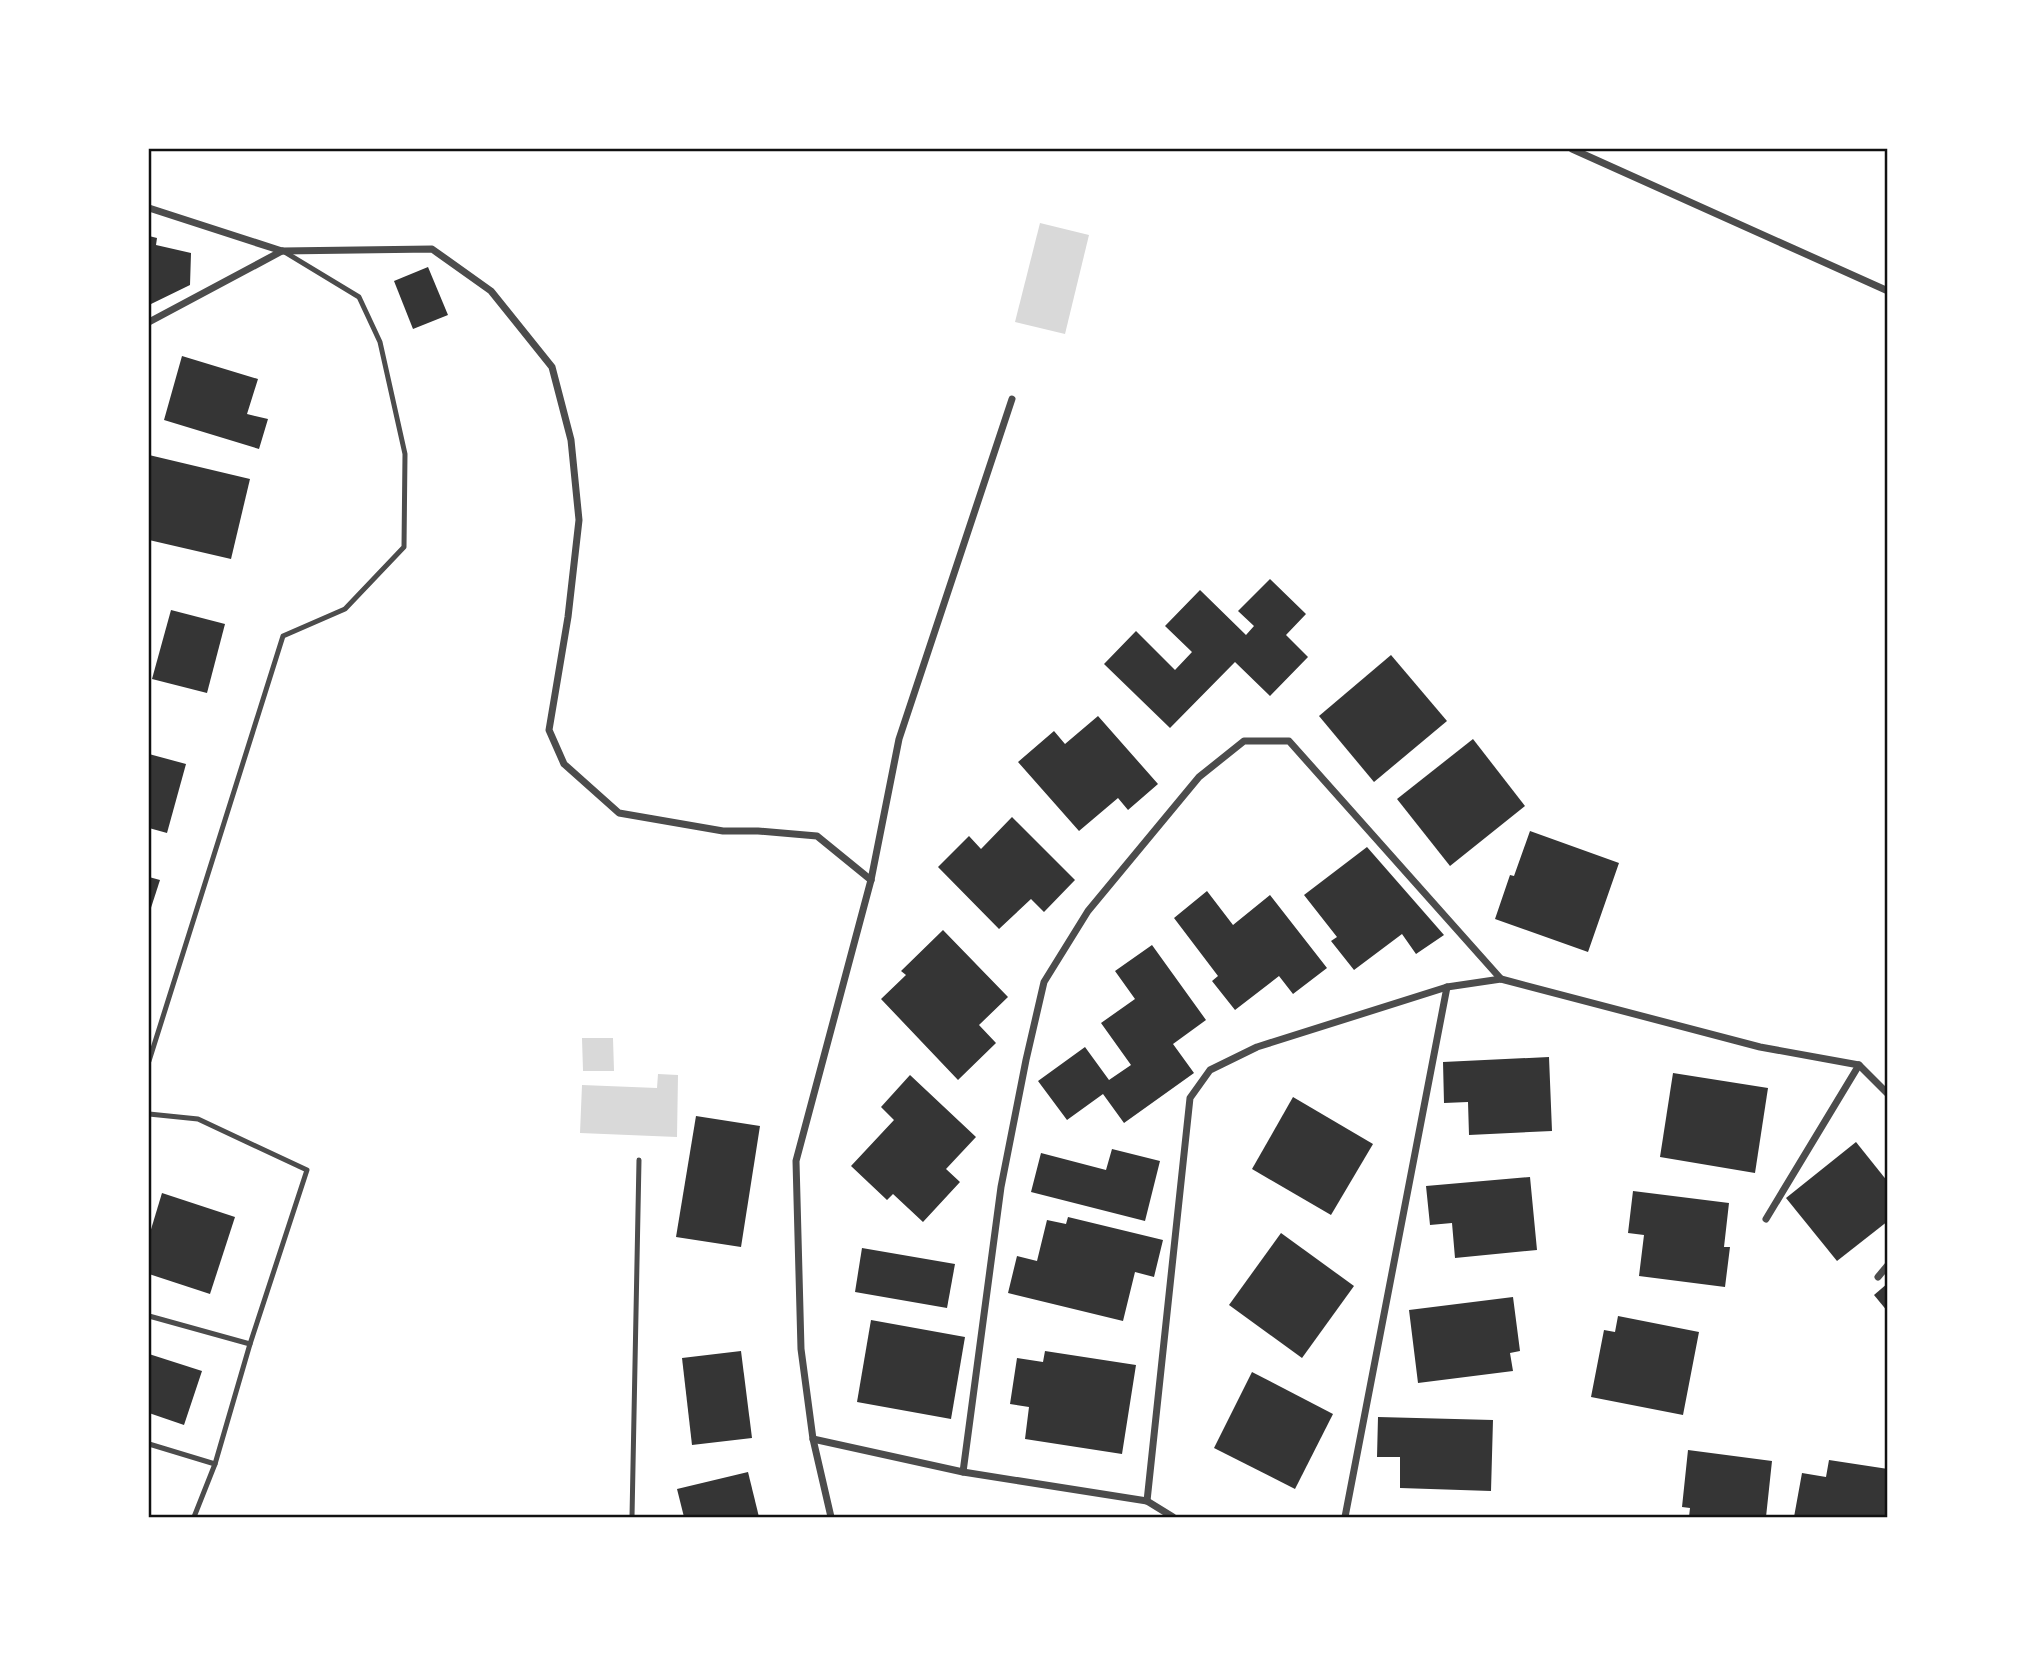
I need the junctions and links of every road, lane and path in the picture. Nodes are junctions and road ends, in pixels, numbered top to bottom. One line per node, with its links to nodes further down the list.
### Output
1 (1572, 149): 4 (street)
2 (149, 208): 3 (street)
3 (282, 251): 5 (street); 7 (street); 10 (lane)
4 (1888, 291)
5 (149, 322)
6 (1013, 399): 7 (street)
7 (871, 880): 20 (street)
8 (1501, 979): 9 (street); 11 (street); 23 (street)
9 (1447, 987): 24 (street); 29 (street)
10 (149, 1061)
11 (1859, 1065): 12 (street); 15 (street)
12 (1888, 1094)
13 (149, 1114): 19 (lane)
14 (639, 1160): 26 (lane)
15 (1766, 1219)
16 (1888, 1265): 17 (street)
17 (1878, 1277)
18 (149, 1316): 19 (lane)
19 (250, 1345): 22 (lane)
20 (813, 1439): 23 (street); 27 (street)
21 (149, 1444): 22 (lane)
22 (215, 1464): 25 (lane)
23 (963, 1472): 24 (street)
24 (1147, 1501): 28 (street)
25 (194, 1517)
26 (632, 1517)
27 (831, 1517)
28 (1173, 1517)
29 (1345, 1517)

